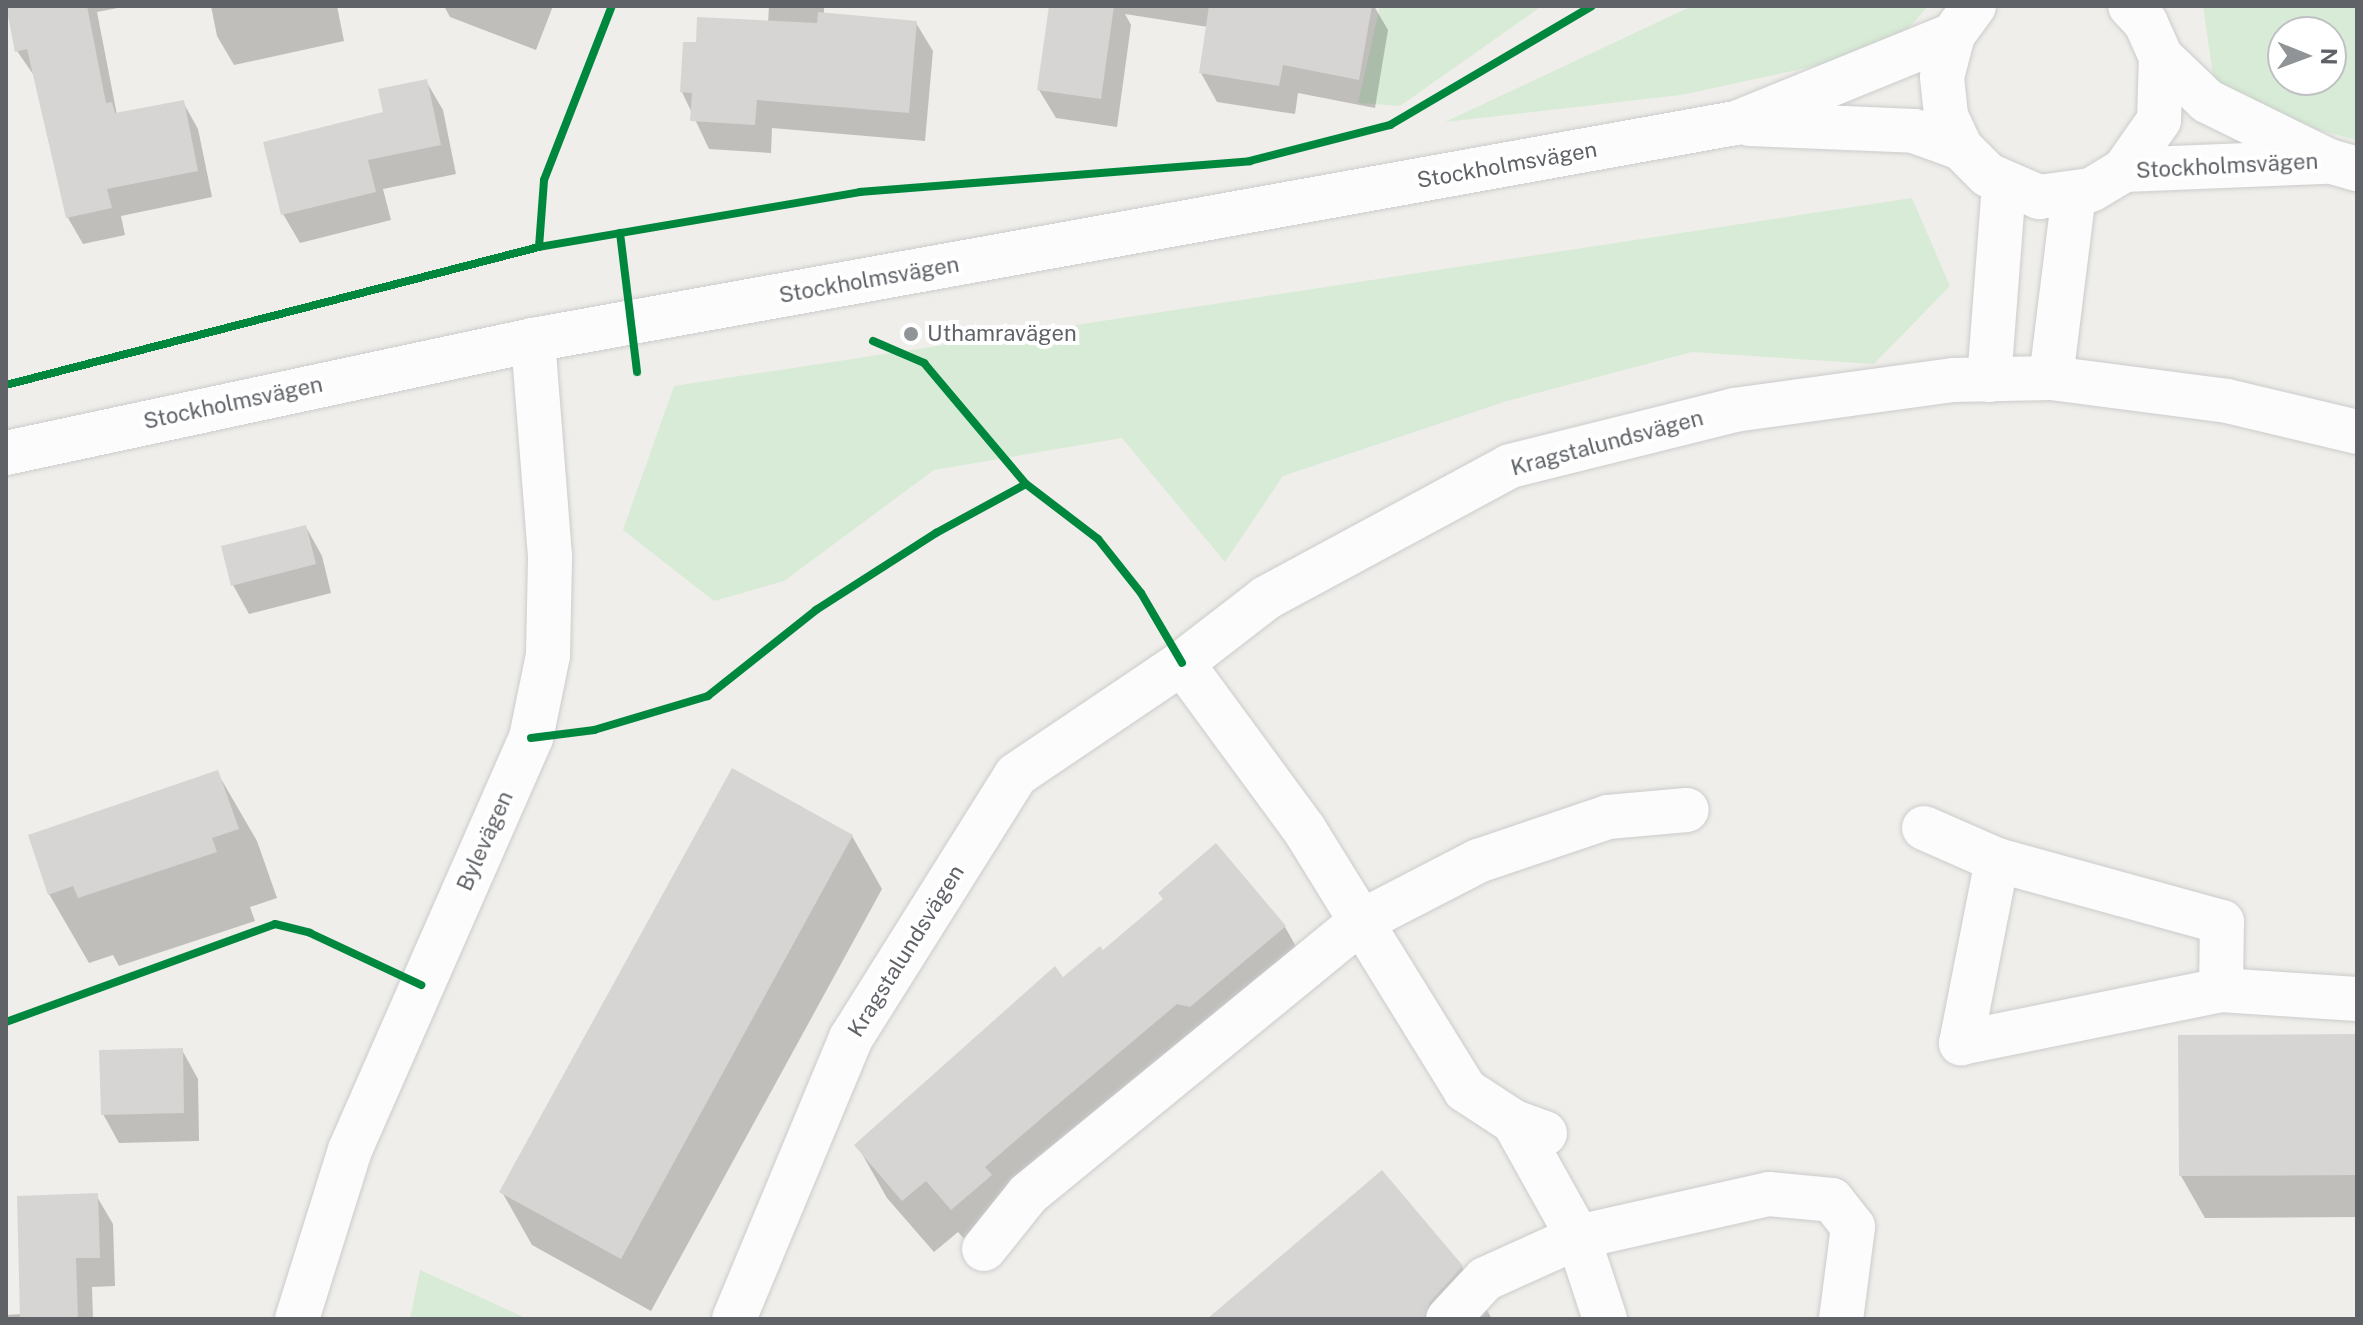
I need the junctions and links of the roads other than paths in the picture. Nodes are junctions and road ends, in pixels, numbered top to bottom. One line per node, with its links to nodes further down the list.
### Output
1 (2130, 6): 3 (street)
2 (1963, 21): 4 (street, Stockholmsvägen); 5 (street)
3 (2161, 57): 6 (street, Stockholmsvägen); 7 (street)
4 (1736, 123): 5 (street, Stockholmsvägen); 10 (street, Stockholmsvägen)
5 (1961, 148): 8 (street)
6 (2343, 165): 7 (street, Stockholmsvägen)
7 (2124, 170): 9 (street)
8 (2004, 186): 9 (street); 12 (street)
9 (2074, 194): 11 (street)
10 (533, 340): 14 (street, Stockholmsvägen); 24 (street, Bylevägen)
11 (2051, 378): 12 (street, Kragstalundsvägen); 13 (street, Kragstalundsvägen)
12 (1989, 380): 15 (street, Kragstalundsvägen)
13 (2357, 432)
14 (6, 453)
15 (1182, 663): 19 (street); 25 (street, Kragstalundsvägen)
16 (1687, 810): 19 (street)
17 (1924, 828): 18 (street)
18 (1997, 860): 20 (street); 20 (street)
19 (1362, 921): 22 (street); 23 (street)
20 (2221, 990): 21 (street)
21 (2357, 999)
22 (1578, 1237): 26 (street); 27 (street); 28 (street)
23 (984, 1249)
24 (297, 1319)
25 (734, 1319)
26 (1448, 1319)
27 (1605, 1319)
28 (1841, 1319)

